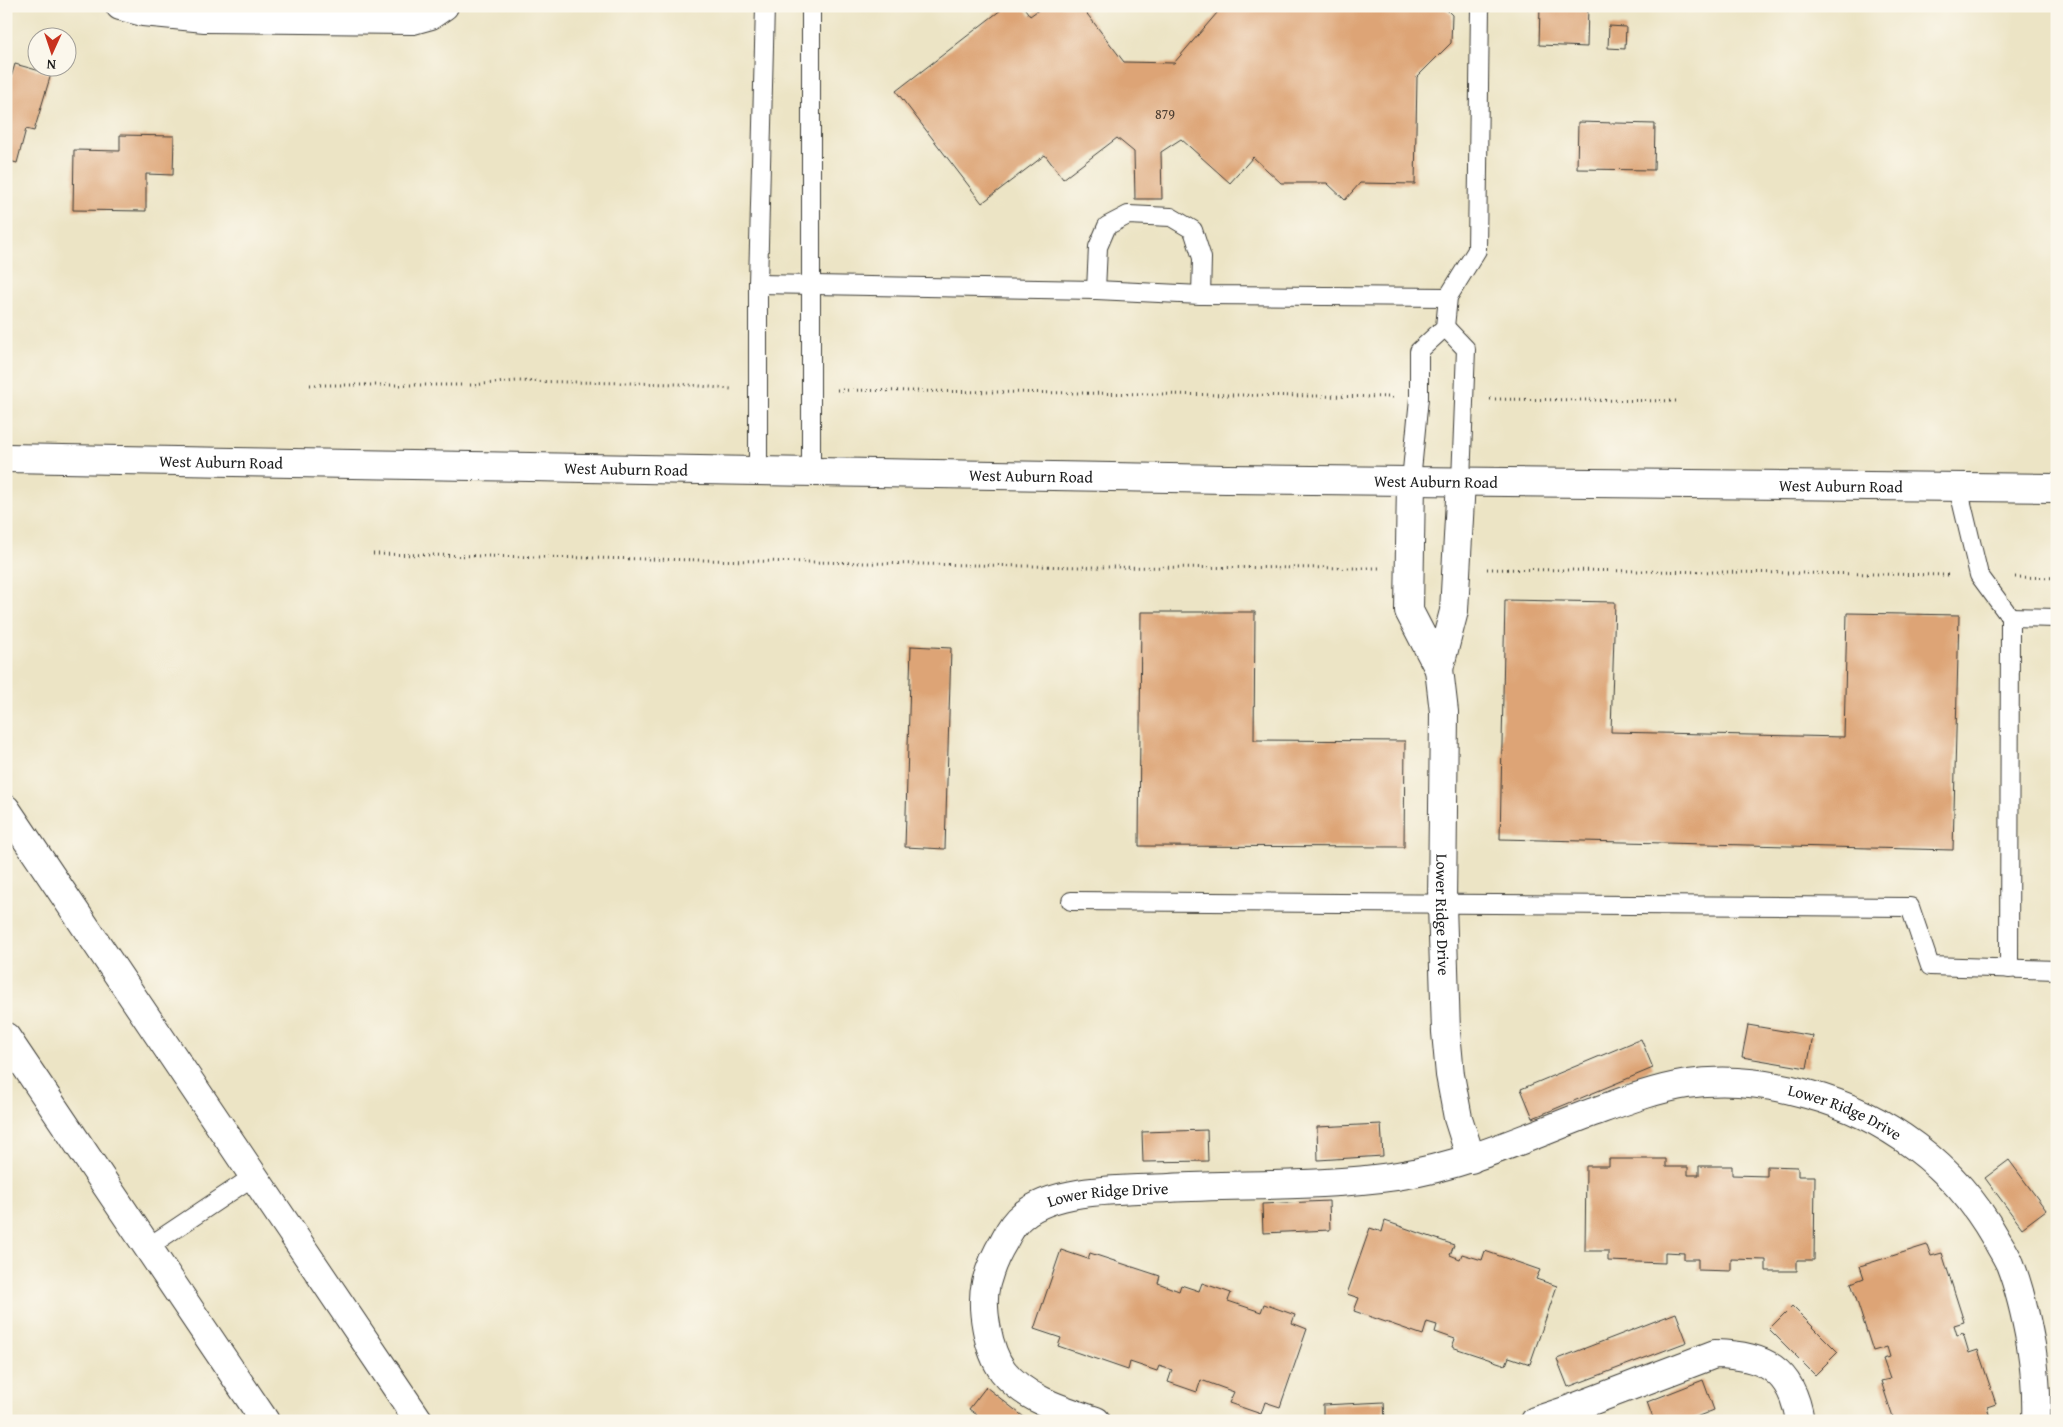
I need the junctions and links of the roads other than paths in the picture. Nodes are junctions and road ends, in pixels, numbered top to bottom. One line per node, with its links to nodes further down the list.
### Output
1 (120, 6): 2 (main road)
2 (444, 6)
3 (765, 6): 6 (lane)
4 (811, 6): 7 (lane)
5 (1480, 6): 10 (lane)
6 (758, 284): 7 (lane); 13 (lane)
7 (811, 286): 8 (lane); 14 (lane)
8 (1096, 290): 9 (lane); 9 (lane)
9 (1202, 295): 10 (lane)
10 (1448, 297): 11 (lane)
11 (1445, 326): 15 (lane); 16 (lane)
12 (6, 458): 13 (main road, West Auburn Road)
13 (758, 472): 14 (main road, West Auburn Road)
14 (811, 473): 15 (main road, West Auburn Road)
15 (1411, 481): 16 (main road, West Auburn Road); 21 (main road, Lower Ridge Drive)
16 (1461, 481): 17 (main road, West Auburn Road); 21 (main road, Lower Ridge Drive)
17 (1958, 487): 18 (main road, West Auburn Road); 19 (lane)
18 (2057, 488)
19 (2010, 617): 20 (lane); 25 (lane)
20 (2057, 618)
21 (1440, 669): 24 (main road, Lower Ridge Drive)
22 (6, 809): 29 (main road)
23 (1071, 901): 24 (lane)
24 (1442, 904): 25 (lane); 28 (main road, Lower Ridge Drive)
25 (2009, 969): 26 (lane)
26 (2057, 970)
27 (6, 1037): 30 (main road)
28 (1471, 1159): 33 (main road, Lower Ridge Drive); 36 (main road, Lower Ridge Drive)
29 (254, 1176): 30 (lane); 32 (main road)
30 (148, 1247): 31 (main road)
31 (265, 1421)
32 (419, 1421)
33 (1096, 1421)
34 (1535, 1421): 35 (main road)
35 (1800, 1421)
36 (2036, 1421)

